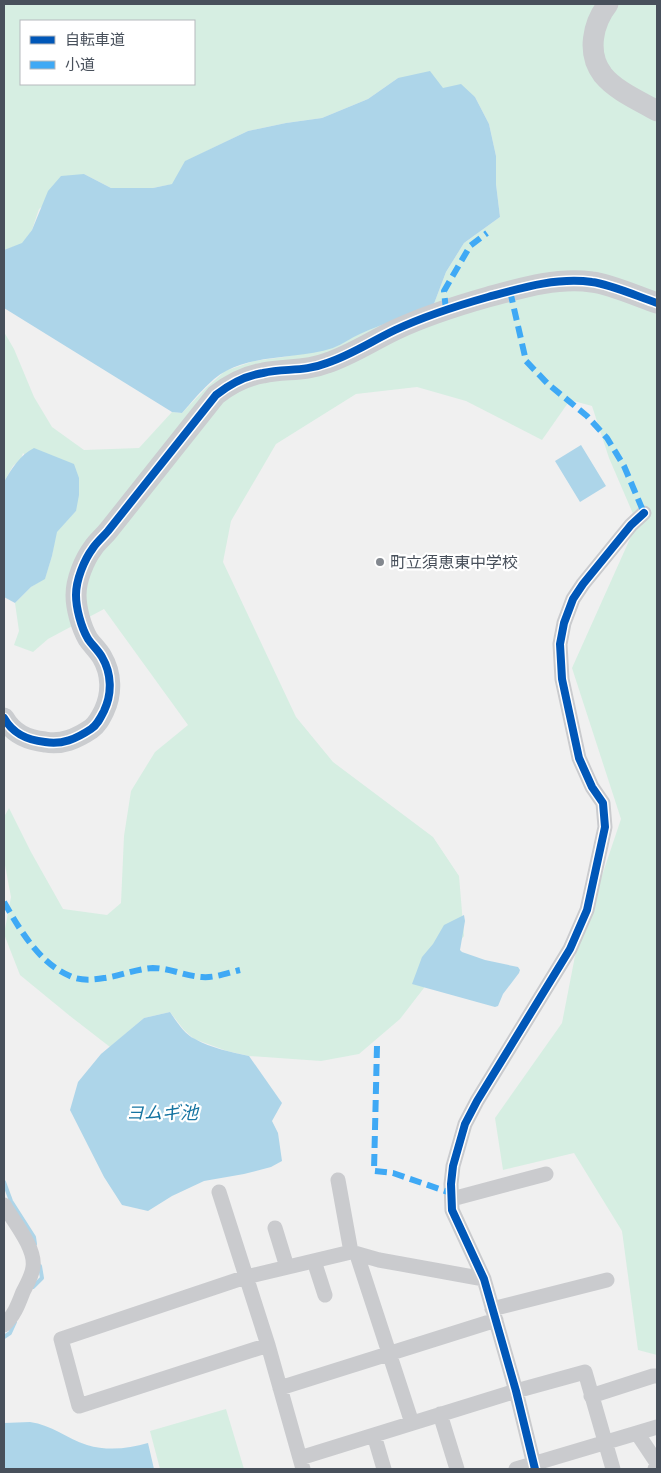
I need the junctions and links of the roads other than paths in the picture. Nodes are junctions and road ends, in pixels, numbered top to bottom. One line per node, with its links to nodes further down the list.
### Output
1 (608, 4): 2 (street)
2 (657, 111)
3 (657, 303): 5 (street)
4 (644, 513): 9 (street)
5 (4, 718)
6 (546, 1174): 9 (street)
7 (338, 1180): 12 (street)
8 (219, 1192): 15 (street)
9 (452, 1199): 16 (street)
10 (4, 1205): 20 (street)
11 (275, 1228): 14 (street)
12 (354, 1253): 13 (street); 16 (street); 22 (street)
13 (314, 1261): 14 (street); 18 (street)
14 (287, 1267): 15 (street)
15 (246, 1276): 21 (street); 21 (street)
16 (484, 1279): 19 (street)
17 (607, 1280): 19 (street)
18 (325, 1295)
19 (494, 1315): 22 (street); 25 (street)
20 (4, 1325)
21 (268, 1345): 24 (street)
22 (389, 1354): 24 (street); 28 (street)
23 (657, 1376): 26 (street)
24 (280, 1388): 33 (street)
25 (516, 1391): 26 (street); 27 (street); 34 (street)
26 (591, 1396): 32 (street)
27 (440, 1414): 28 (street); 36 (street)
28 (412, 1423): 31 (street)
29 (657, 1428): 30 (street)
30 (637, 1433): 32 (street); 39 (street)
31 (374, 1435): 33 (street); 35 (street)
32 (605, 1442): 34 (street); 38 (street)
33 (301, 1464)
34 (535, 1466): 37 (street)
35 (384, 1469)
36 (457, 1469)
37 (516, 1469)
38 (613, 1469)
39 (655, 1469)

